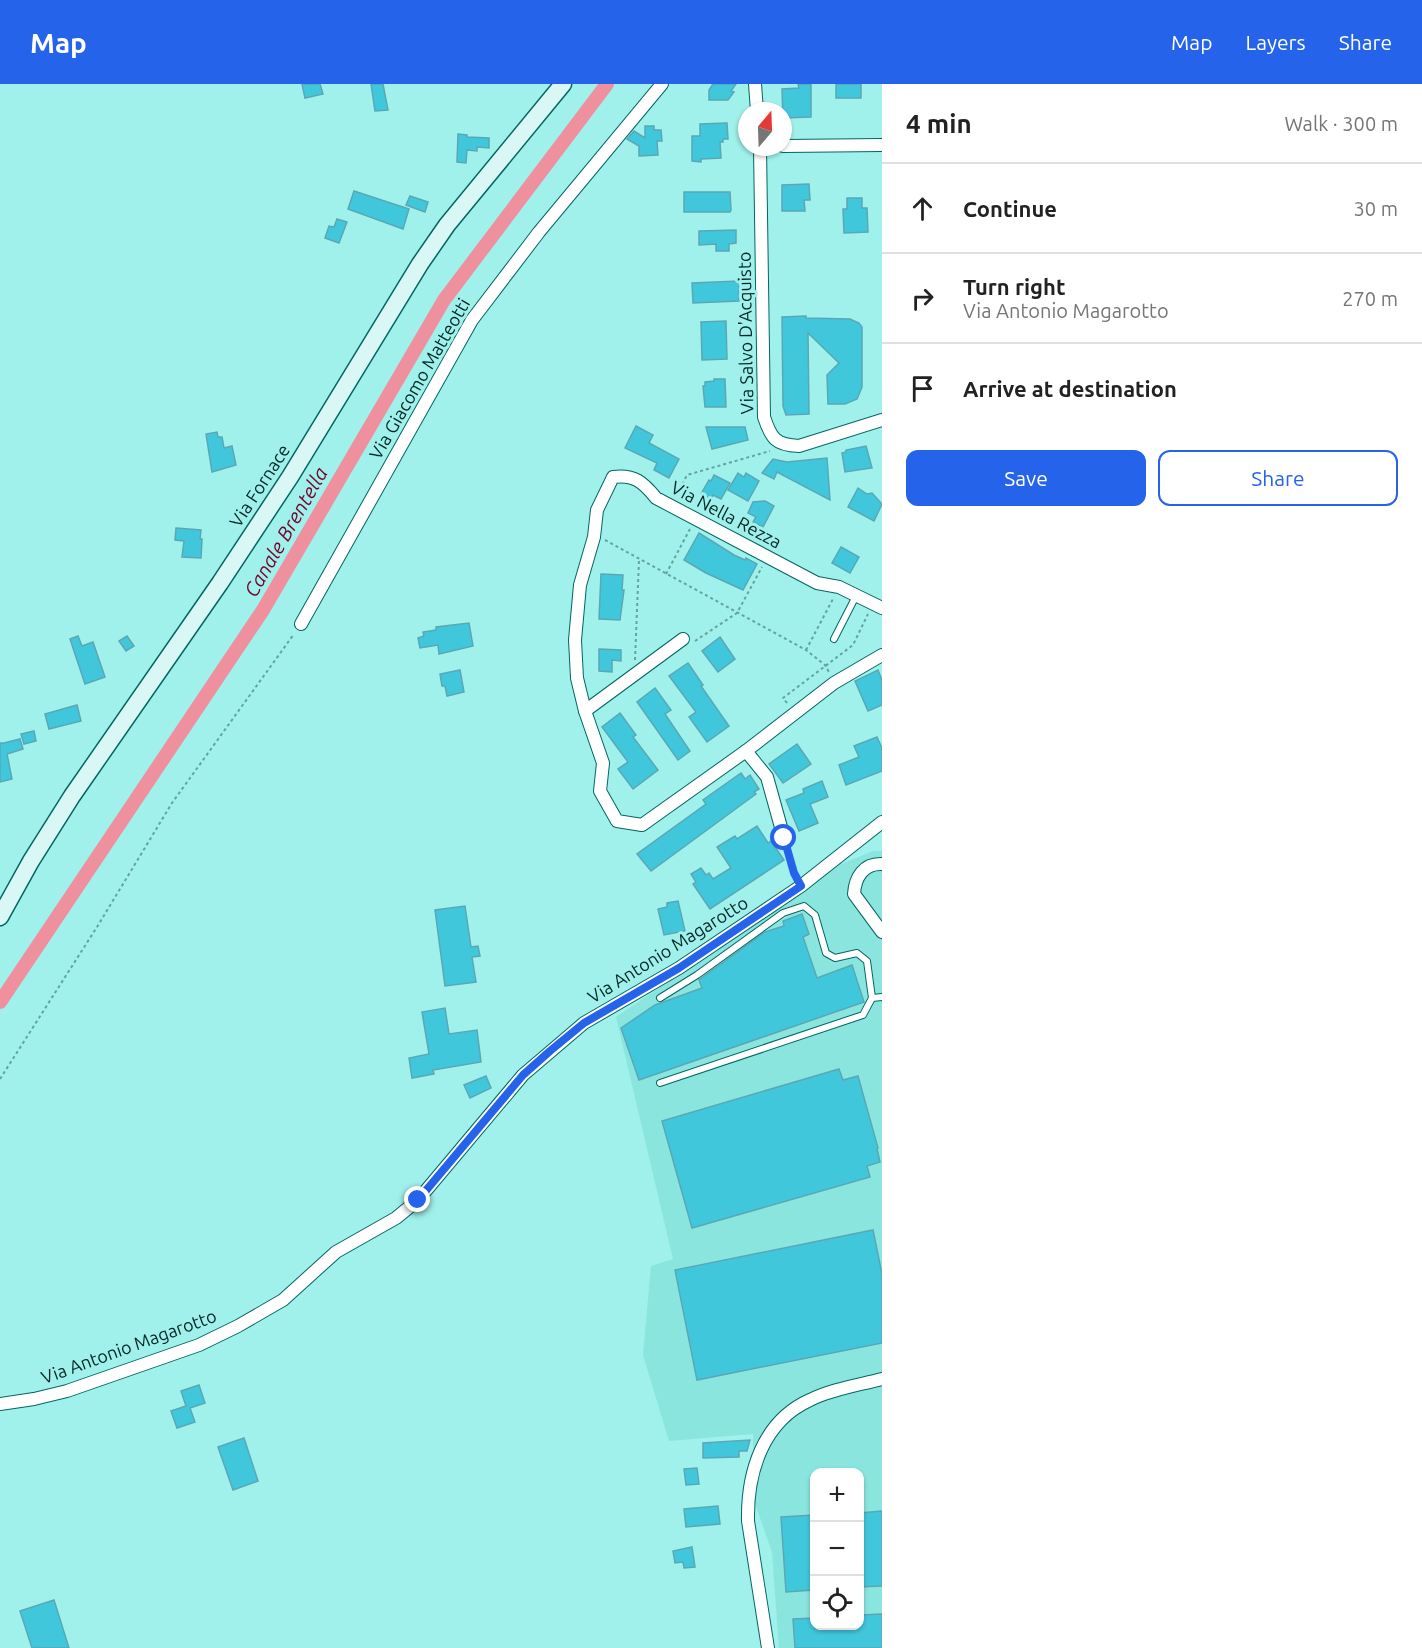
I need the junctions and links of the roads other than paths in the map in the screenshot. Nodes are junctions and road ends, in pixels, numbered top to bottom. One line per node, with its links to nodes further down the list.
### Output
1 (563, 84): 20 (street, Via Fornace)
2 (662, 84): 11 (street, Via Giacomo Matteotti)
3 (755, 84): 4 (street)
4 (756, 102)
5 (882, 145): 6 (street)
6 (792, 146)
7 (760, 156): 8 (street, Via Salvo D'Acquisto)
8 (882, 420)
9 (856, 595): 10 (street, Via Nella Rezza); 13 (lane); 15 (street, Via Nella Rezza)
10 (878, 606)
11 (301, 624)
12 (682, 639): 15 (street)
13 (834, 639)
14 (882, 655): 16 (street, Via Nella Rezza)
15 (585, 711): 16 (street, Via Nella Rezza)
16 (746, 751): 18 (street)
17 (882, 822): 27 (street, Via Antonio Magarotto)
18 (784, 838)
19 (882, 864): 21 (street)
20 (0, 917)
21 (882, 932)
22 (882, 997): 24 (lane)
23 (660, 998): 24 (lane)
24 (872, 998): 25 (lane)
25 (660, 1083)
26 (882, 1379): 28 (street)
27 (0, 1404)
28 (768, 1648)

